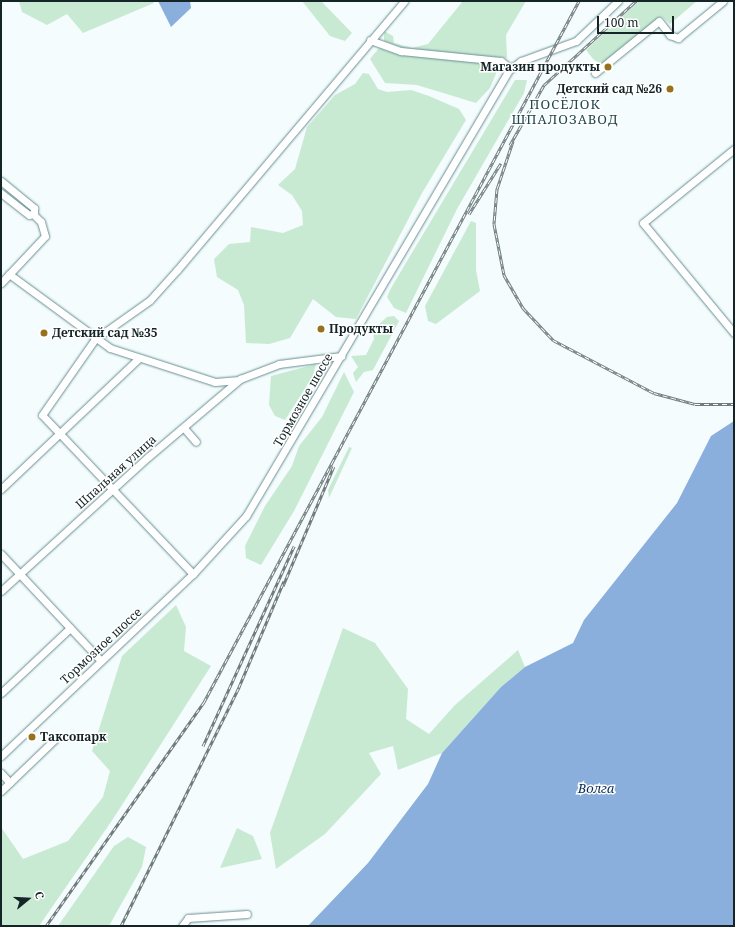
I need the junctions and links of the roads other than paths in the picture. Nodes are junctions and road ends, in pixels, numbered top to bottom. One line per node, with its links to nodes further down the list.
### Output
1 (404, 1): 4 (street)
2 (618, 1): 5 (street)
3 (723, 1): 6 (street)
4 (370, 40): 5 (street); 14 (street)
5 (510, 68): 15 (street, Тормозное шоссе)
6 (595, 73)
7 (734, 149): 13 (street)
8 (1, 181): 10 (street)
9 (1, 193): 10 (street)
10 (33, 214): 11 (street)
11 (9, 274): 12 (street); 14 (street)
12 (1, 283)
13 (734, 333)
14 (95, 339): 16 (street); 19 (street)
15 (341, 356): 17 (street, Шпальная улица); 25 (street, Тормозное шоссе)
16 (138, 359): 17 (street); 19 (street)
17 (240, 379): 18 (street, Шпальная улица)
18 (184, 428): 20 (street); 22 (street, Шпальная улица)
19 (63, 433): 21 (street); 22 (street)
20 (196, 442)
21 (1, 489)
22 (113, 489): 24 (street, Шпальная улица); 25 (street)
23 (1, 554): 24 (street)
24 (20, 574): 26 (street, Шпальная улица); 27 (street)
25 (193, 574): 28 (street, Тормозное шоссе)
26 (1, 591)
27 (70, 628): 28 (street); 29 (street)
28 (101, 661): 31 (street, Тормозное шоссе)
29 (1, 693)
30 (54, 740): 33 (street)
31 (1, 756)
32 (1, 773): 33 (street)
33 (10, 783): 34 (street)
34 (1, 791)
35 (247, 914): 36 (street)
36 (182, 926)

